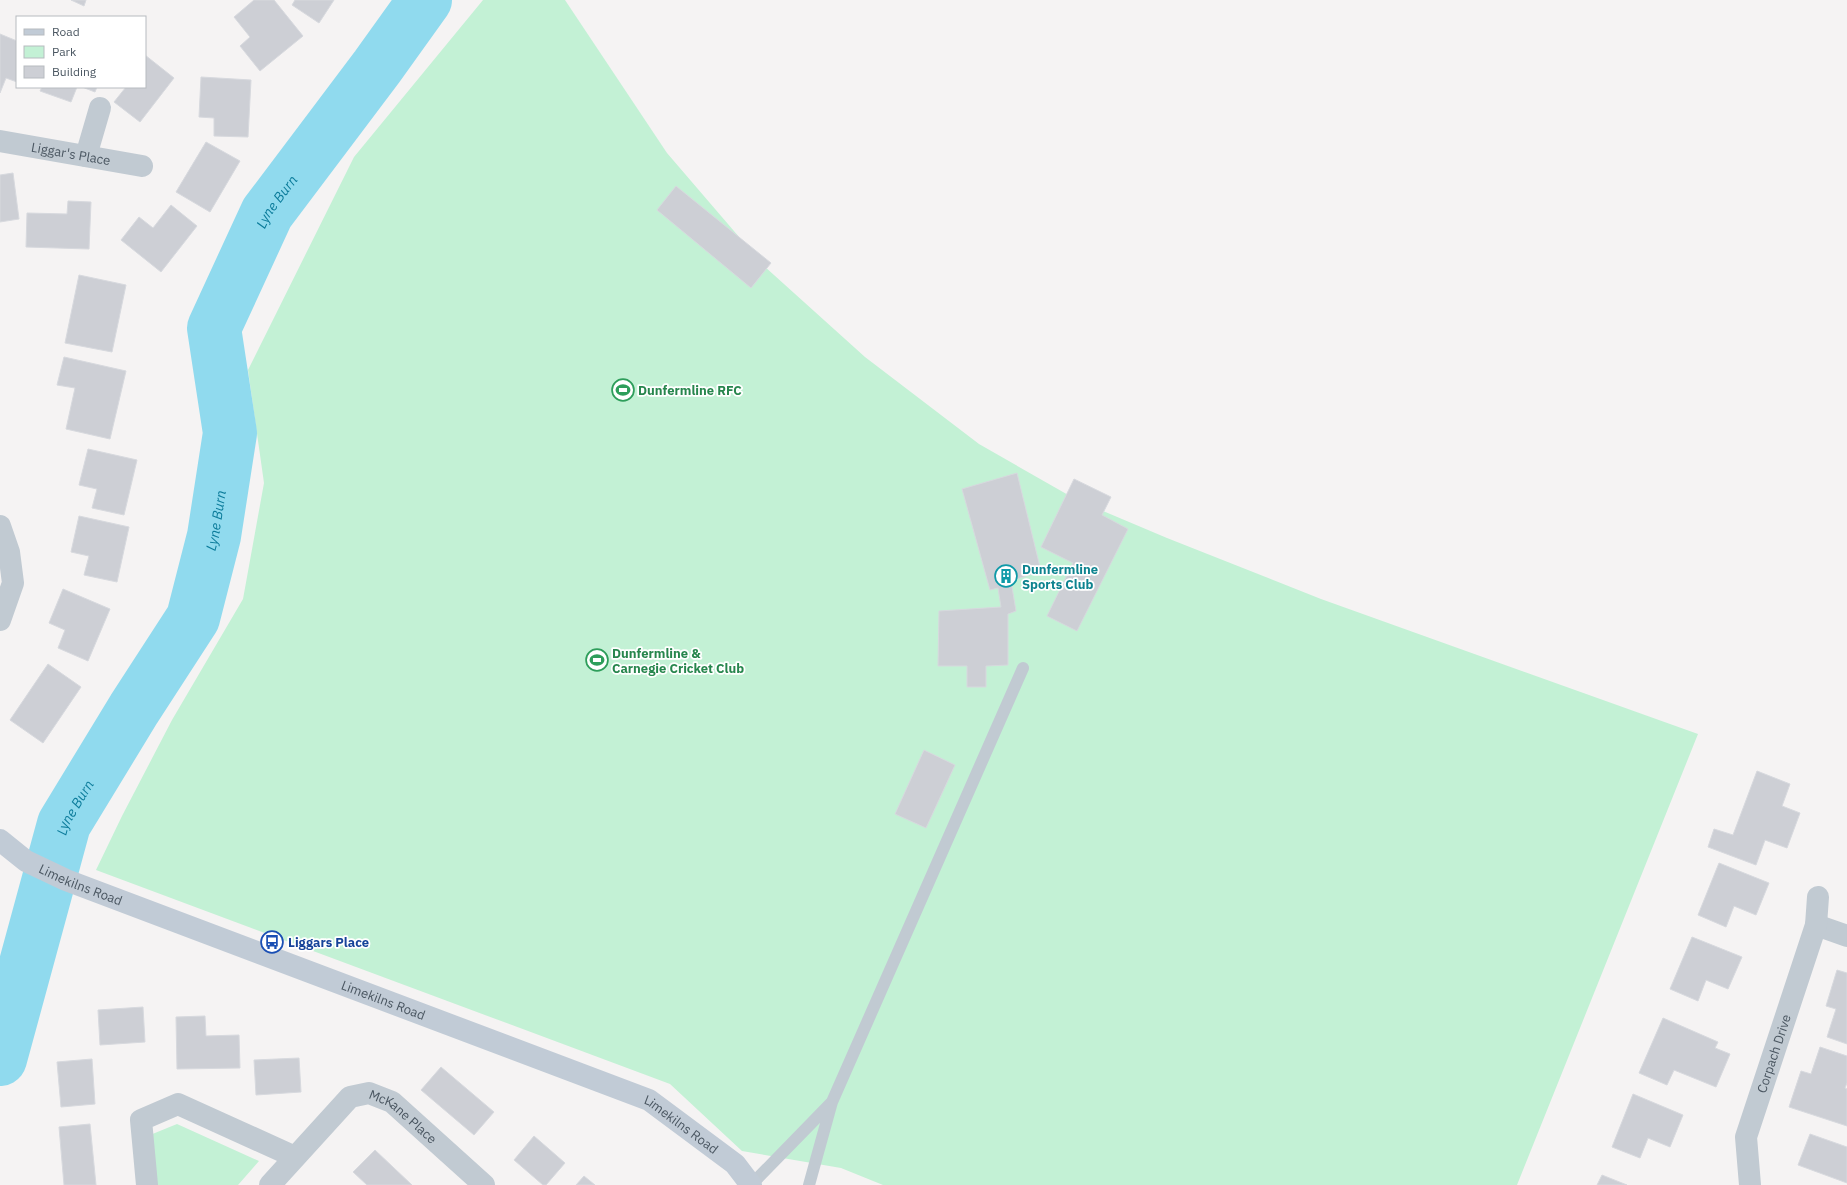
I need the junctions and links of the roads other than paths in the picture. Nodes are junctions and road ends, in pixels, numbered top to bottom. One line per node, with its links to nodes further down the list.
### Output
1 (100, 108): 3 (street)
2 (0, 141): 3 (street, Liggar's Place)
3 (86, 156): 4 (street, Liggar's Place)
4 (142, 166)
5 (0, 526): 6 (street)
6 (0, 620)
7 (1024, 668): 12 (lane)
8 (0, 840): 17 (main road, Limekilns Road)
9 (1818, 897): 10 (street, Corpach Drive)
10 (1816, 925): 11 (street); 19 (street, Corpach Drive)
11 (1847, 936)
12 (832, 1102): 17 (lane); 18 (lane)
13 (295, 1157): 14 (street); 15 (street, McKane Place); 16 (street, McKane Place)
14 (147, 1185)
15 (270, 1185)
16 (484, 1185)
17 (751, 1185)
18 (809, 1185)
19 (1750, 1185)

